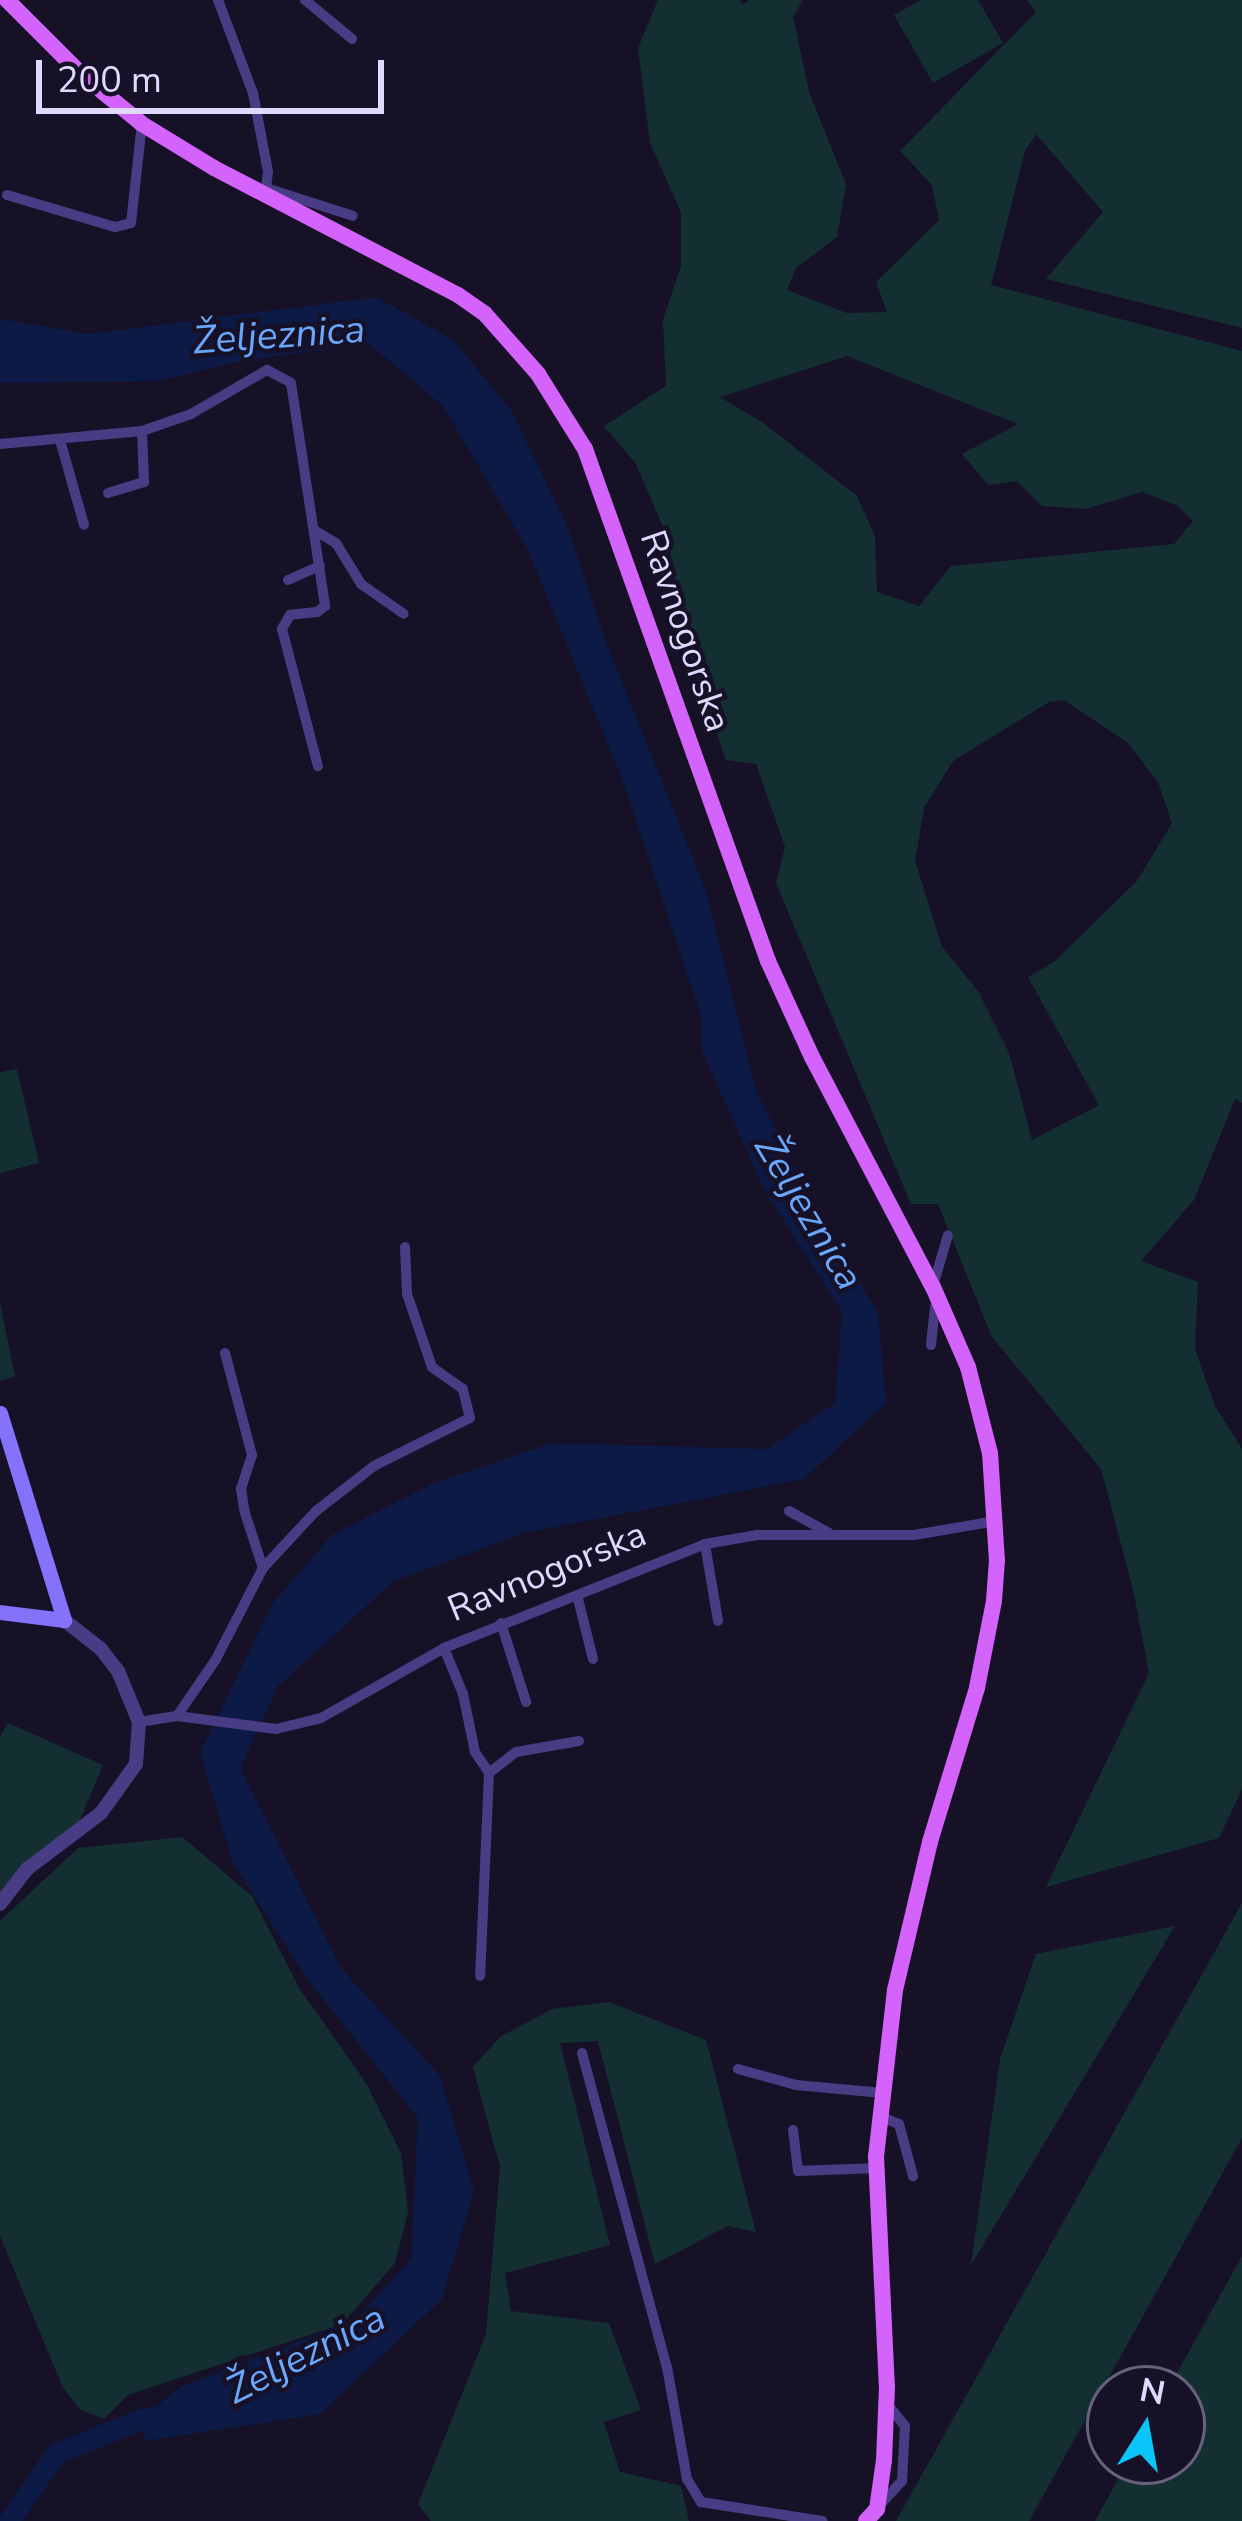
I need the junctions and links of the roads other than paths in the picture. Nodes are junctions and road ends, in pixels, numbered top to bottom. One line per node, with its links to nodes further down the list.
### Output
1 (218, 0): 6 (street)
2 (305, 0): 4 (street)
3 (5, 5): 5 (main road, Ravnogorska)
4 (352, 39)
5 (142, 124): 6 (main road, Ravnogorska); 7 (street)
6 (265, 191): 8 (street); 21 (main road, Ravnogorska)
7 (7, 195)
8 (353, 216)
9 (142, 431): 10 (street); 12 (street); 14 (street)
10 (60, 440): 11 (street); 13 (street)
11 (0, 445)
12 (108, 493)
13 (84, 526)
14 (314, 530): 15 (street); 17 (street)
15 (320, 566): 16 (street); 18 (street)
16 (287, 580)
17 (404, 614)
18 (318, 766)
19 (948, 1235): 21 (street)
20 (405, 1247): 29 (street)
21 (933, 1287): 22 (street); 26 (main road, Ravnogorska)
22 (931, 1345)
23 (225, 1353): 29 (street)
24 (0, 1413): 32 (main road)
25 (789, 1511): 27 (street)
26 (996, 1521): 27 (street, Ravnogorska); 46 (main road, Ravnogorska)
27 (832, 1535): 28 (street, Ravnogorska)
28 (705, 1544): 30 (street, Ravnogorska); 33 (street)
29 (263, 1568): 38 (street)
30 (577, 1594): 34 (street, Ravnogorska); 36 (street)
31 (0, 1612): 32 (main road)
32 (64, 1620): 39 (street)
33 (718, 1621)
34 (501, 1623): 35 (street, Ravnogorska); 37 (street)
35 (444, 1648): 38 (street, Ravnogorska); 41 (street)
36 (593, 1659)
37 (526, 1702)
38 (183, 1718): 39 (street, Ravnogorska)
39 (139, 1722): 42 (street)
40 (579, 1741): 41 (street)
41 (489, 1773): 43 (street)
42 (0, 1904)
43 (480, 1976)
44 (582, 2053): 52 (street)
45 (739, 2069): 46 (street)
46 (883, 2092): 47 (main road, Ravnogorska)
47 (881, 2117): 49 (main road, Ravnogorska); 50 (street)
48 (794, 2129): 49 (street)
49 (877, 2168): 51 (main road, Ravnogorska)
50 (913, 2176)
51 (871, 2515)
52 (823, 2521)

